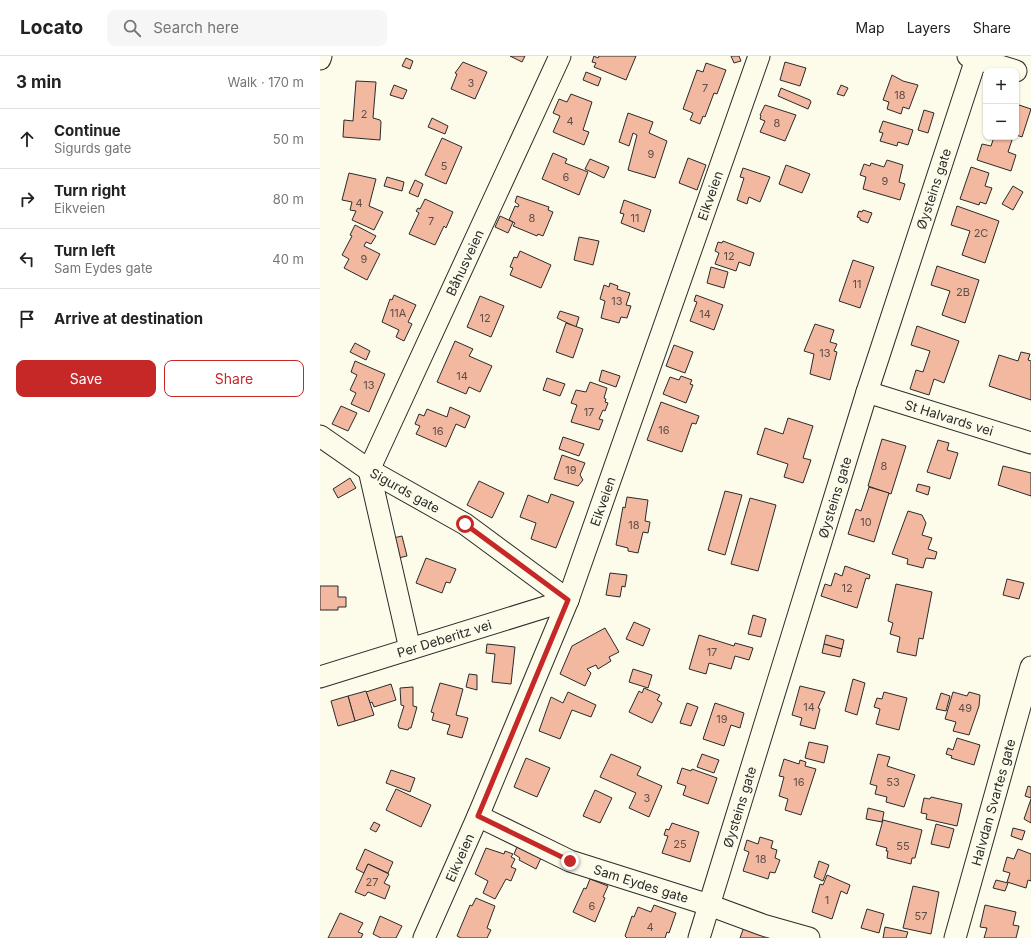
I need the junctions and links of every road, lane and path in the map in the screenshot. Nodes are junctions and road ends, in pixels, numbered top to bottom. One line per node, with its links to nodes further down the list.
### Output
1 (321, 56): 5 (street)
2 (560, 56): 10 (street, Båhusveien)
3 (759, 56): 11 (street, Eikveien)
4 (972, 58): 6 (street); 7 (street, Øysteins gate)
5 (320, 59)
6 (1015, 68)
7 (867, 392): 9 (street, St Halvards vei); 16 (street, Øysteins gate)
8 (320, 436): 10 (street, Sigurds gate)
9 (1031, 443)
10 (369, 470): 11 (street, Sigurds gate); 12 (street)
11 (568, 600): 12 (street, Per Deberitz vei); 15 (street, Eikveien)
12 (410, 649): 14 (street, Per Deberitz vei)
13 (1031, 666): 20 (street, Halvdan Svartes gate)
14 (320, 677)
15 (478, 816): 16 (street, Sam Eydes gate); 17 (street, Eikveien)
16 (709, 905): 18 (street, Øysteins gate); 19 (street, Sam Eydes gate)
17 (424, 938)
18 (699, 938)
19 (809, 938)
20 (955, 938)

